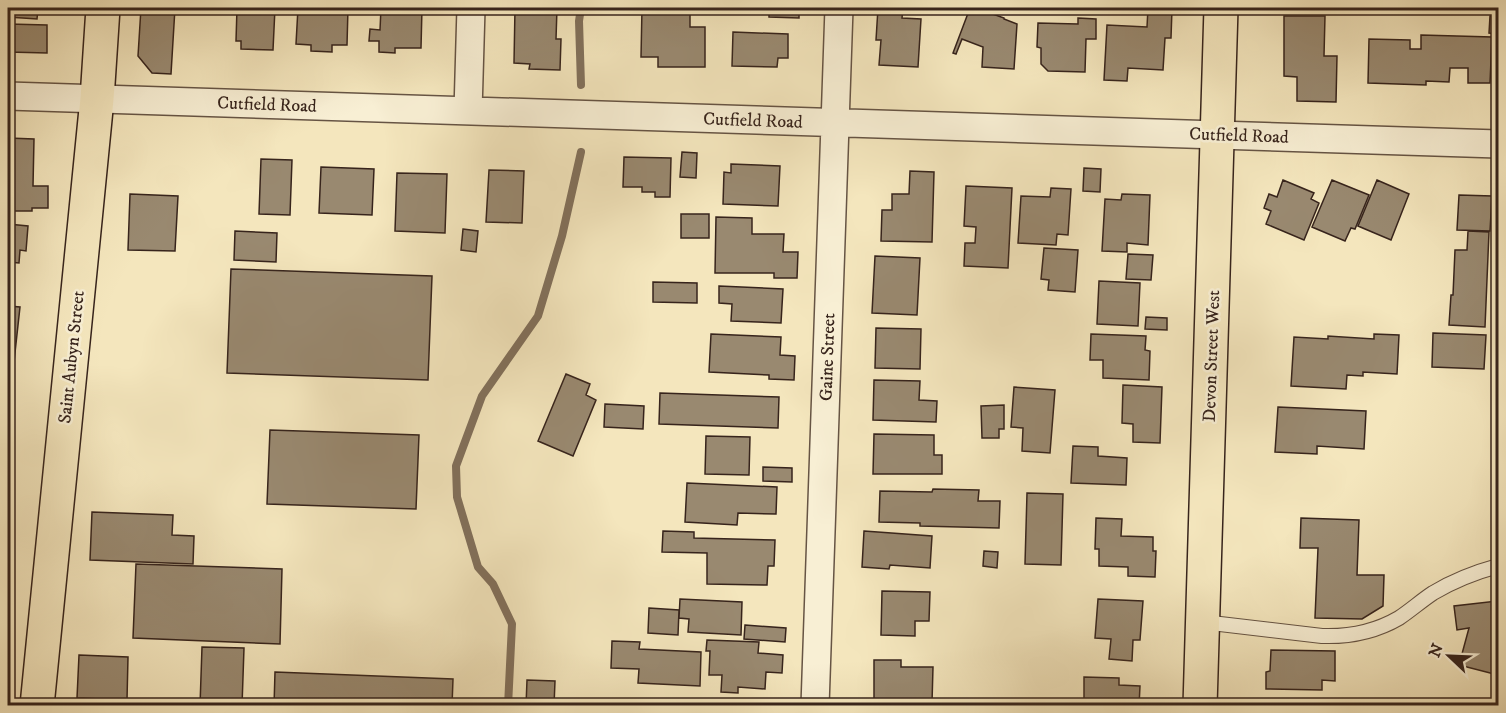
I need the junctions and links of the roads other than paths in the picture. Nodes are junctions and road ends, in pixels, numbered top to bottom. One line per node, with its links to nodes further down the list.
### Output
1 (103, 8): 6 (main road, Saint Aubyn Street)
2 (471, 8): 7 (street)
3 (839, 8): 8 (street, Gaine Street)
4 (1221, 8): 9 (main road, Devon Street West)
5 (8, 96): 6 (street, Cutfield Road)
6 (97, 99): 7 (street, Cutfield Road); 13 (main road, Saint Aubyn Street)
7 (468, 111): 8 (street, Cutfield Road)
8 (835, 122): 9 (street, Cutfield Road); 14 (street, Gaine Street)
9 (1217, 134): 10 (street, Cutfield Road); 12 (main road, Devon Street West)
10 (1498, 144)
11 (1498, 566): 12 (lane)
12 (1203, 622): 15 (main road, Devon Street West)
13 (37, 705)
14 (815, 705)
15 (1200, 705)

